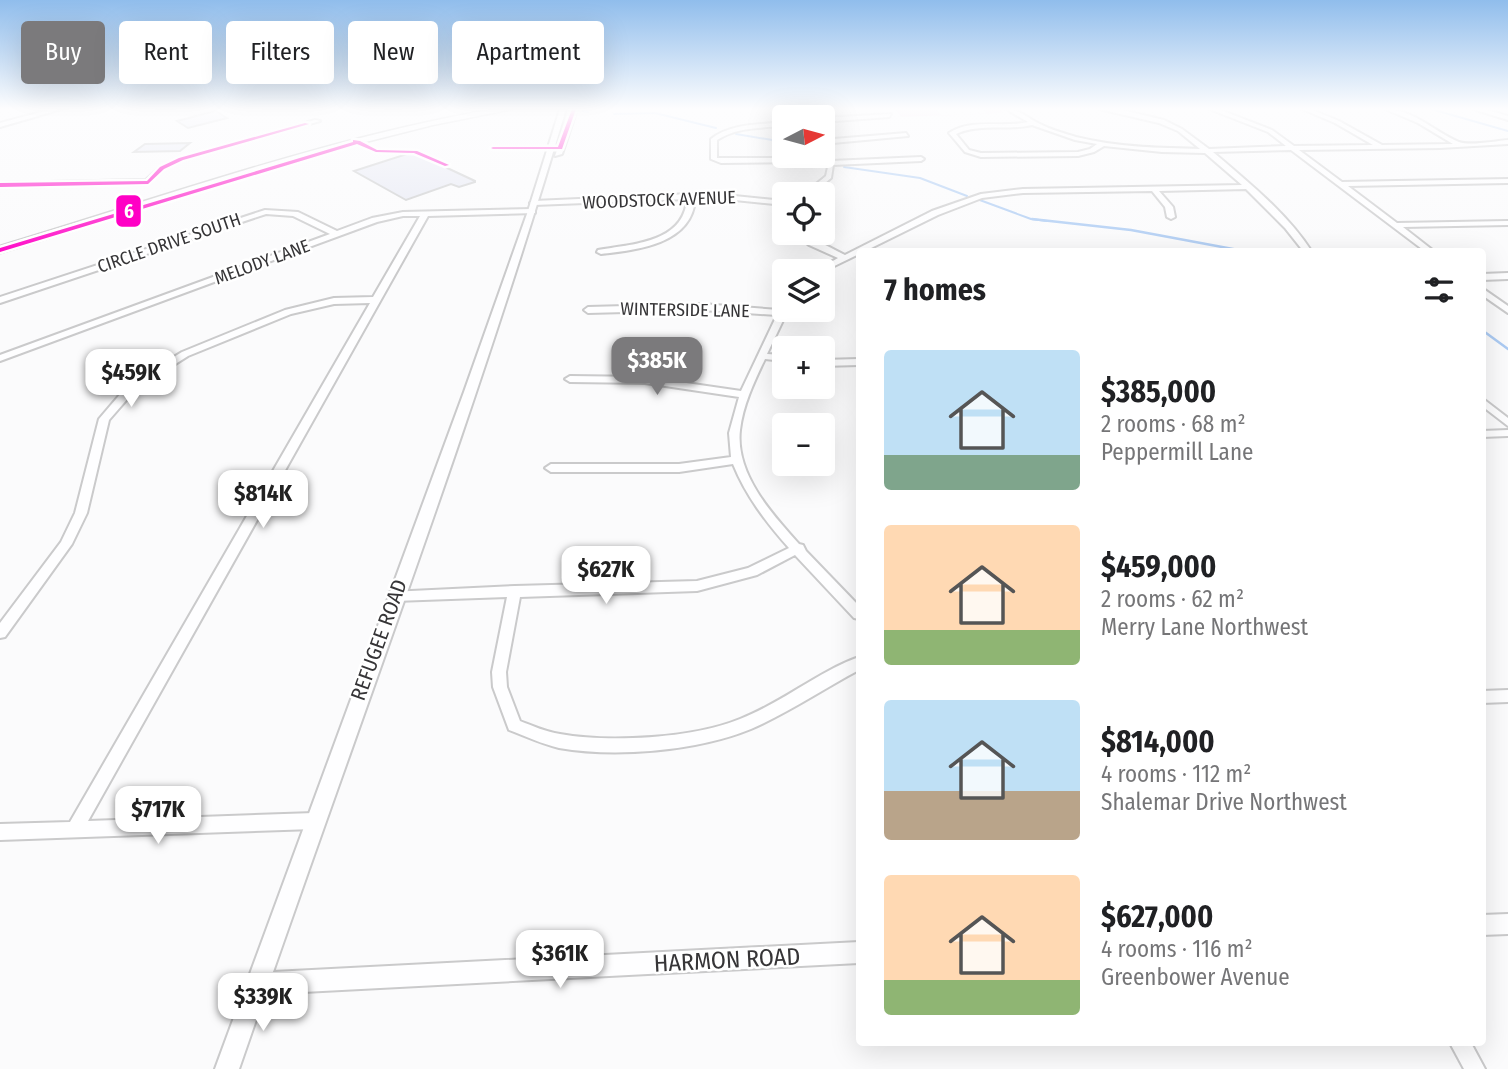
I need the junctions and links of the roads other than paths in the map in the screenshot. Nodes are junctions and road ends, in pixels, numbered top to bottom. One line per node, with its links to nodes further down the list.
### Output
1 (181, 159): 13 (street)
2 (296, 159): 28 (highway)
3 (550, 159): 18 (main road, REFUGEE ROAD)
4 (555, 159): 18 (main road, REFUGEE ROAD)
5 (714, 159): 10 (street)
6 (835, 159): 7 (street)
7 (921, 159)
8 (1215, 159): 14 (street)
9 (1307, 159): 12 (street)
10 (772, 161)
11 (1508, 181): 12 (street)
12 (1340, 184): 22 (street)
13 (0, 185)
14 (1246, 187): 15 (street); 26 (street)
15 (1154, 189): 20 (street); 25 (street)
16 (691, 196): 17 (street, WOODSTOCK AVENUE); 18 (street, WOODSTOCK AVENUE); 29 (street)
17 (772, 201)
18 (535, 205): 19 (street, MELODY LANE); 57 (main road, REFUGEE ROAD)
19 (425, 214): 23 (street, MELODY LANE); 37 (street)
20 (1171, 217)
21 (1508, 223): 22 (street)
22 (1394, 225): 27 (street)
23 (336, 234): 36 (street, CIRCLE DRIVE SOUTH); 44 (street, MELODY LANE)
24 (816, 245): 31 (street)
25 (865, 248)
26 (1305, 248)
27 (1425, 248)
28 (0, 250)
29 (601, 252)
30 (856, 252): 31 (street)
31 (845, 258): 32 (street)
32 (835, 263)
33 (1508, 276): 34 (street)
34 (1486, 277)
35 (1486, 294): 40 (street)
36 (0, 300)
37 (375, 300): 59 (street); 64 (street)
38 (588, 310): 39 (street, WINTERSIDE LANE)
39 (772, 310)
40 (1508, 310)
41 (778, 322): 42 (street)
42 (763, 356): 43 (street); 48 (street)
43 (772, 357)
44 (0, 358)
45 (856, 362): 46 (street)
46 (835, 363)
47 (570, 379): 48 (street)
48 (746, 395): 53 (street)
49 (1486, 404): 50 (street)
50 (1508, 423)
51 (1508, 433): 52 (street)
52 (1486, 434)
53 (737, 460): 54 (street); 55 (street)
54 (551, 468)
55 (799, 548): 56 (street); 58 (street)
56 (515, 591): 57 (street); 60 (street)
57 (395, 596): 63 (main road, REFUGEE ROAD)
58 (856, 611)
59 (0, 633)
60 (856, 665)
61 (1508, 696): 62 (street)
62 (1486, 697)
63 (314, 821): 64 (street); 69 (main road, REFUGEE ROAD)
64 (74, 830): 65 (street)
65 (0, 832)
66 (1508, 924): 67 (main road)
67 (1486, 925)
68 (856, 953): 69 (main road, HARMON ROAD)
69 (258, 983): 71 (main road, REFUGEE ROAD)
70 (1462, 1046): 72 (street)
71 (227, 1069)
72 (1475, 1069)

